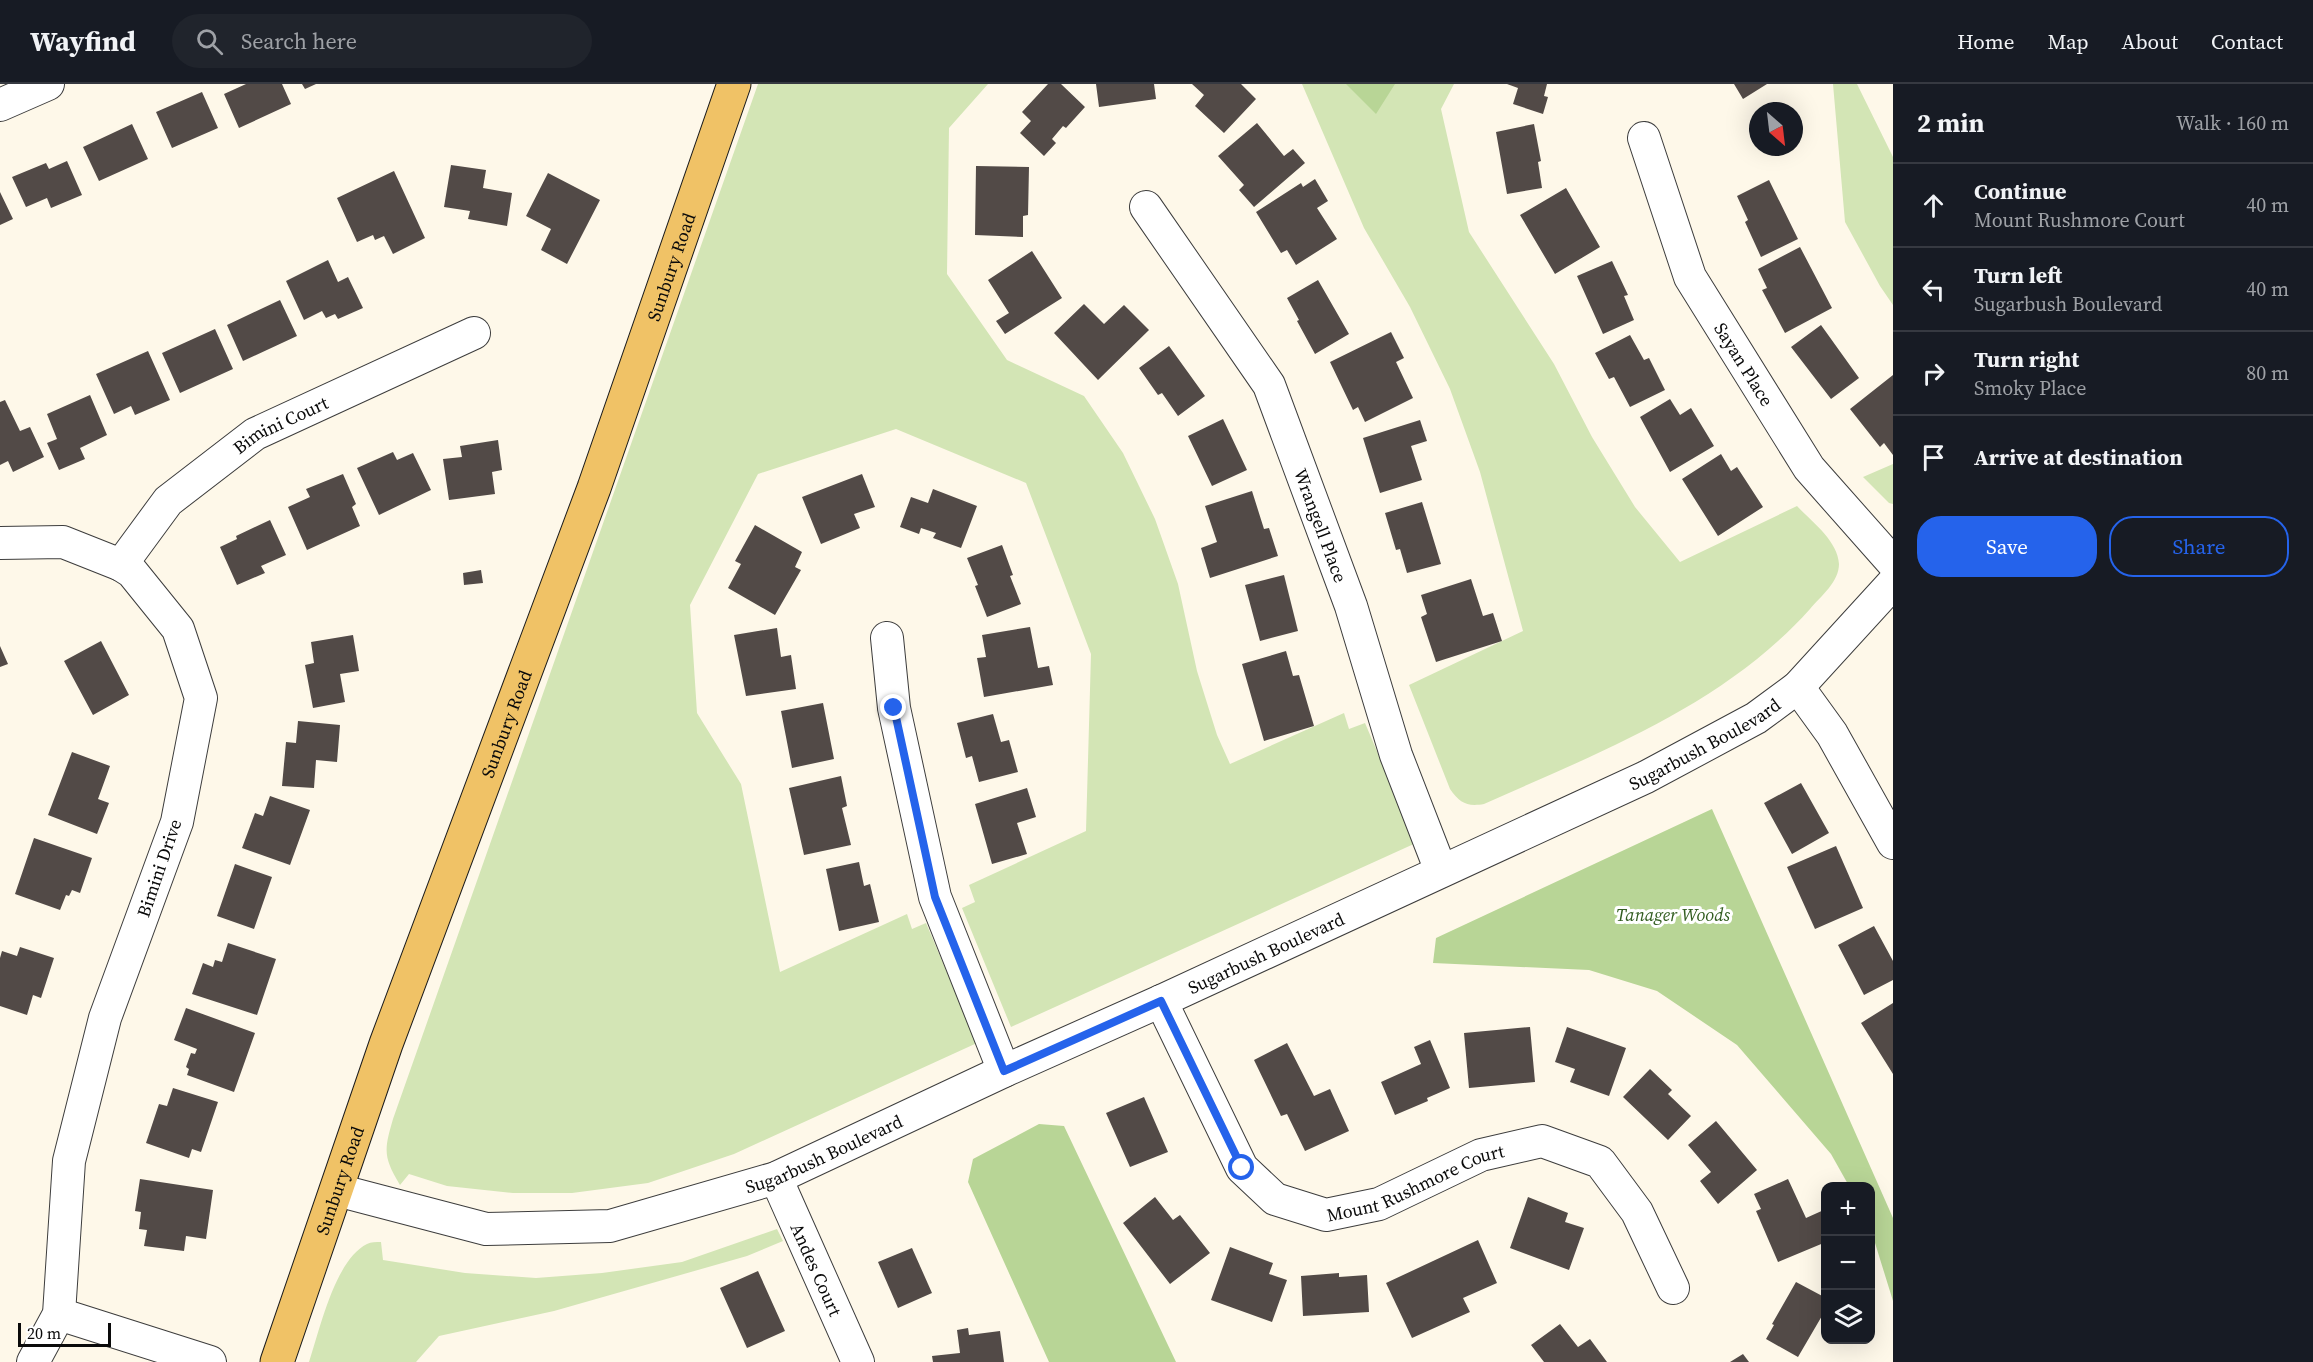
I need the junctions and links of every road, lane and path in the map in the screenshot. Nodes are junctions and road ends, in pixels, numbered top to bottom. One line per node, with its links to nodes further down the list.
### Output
1 (48, 84): 3 (street)
2 (734, 84): 18 (main road, Sunbury Road)
3 (0, 105)
4 (1644, 138): 8 (street, Sayan Place)
5 (1146, 207): 14 (street, Wrangell Place)
6 (474, 333): 9 (street, Bimini Court)
7 (0, 543): 9 (street, Bimini Drive)
8 (1893, 563)
9 (121, 565): 20 (street, Bimini Drive)
10 (1893, 583): 12 (street, Sugarbush Boulevard)
11 (886, 638): 16 (street)
12 (1798, 687): 13 (street); 14 (street, Sugarbush Boulevard)
13 (1893, 843)
14 (1441, 871): 15 (street, Sugarbush Boulevard)
15 (1161, 1001): 16 (street, Sugarbush Boulevard); 19 (street, Mount Rushmore Court)
16 (1004, 1071): 17 (street, Sugarbush Boulevard)
17 (776, 1178): 18 (street, Sugarbush Boulevard); 24 (street, Andes Court)
18 (337, 1190): 23 (main road, Sunbury Road)
19 (1673, 1288)
20 (59, 1314): 21 (street); 22 (street)
21 (33, 1362)
22 (210, 1362)
23 (277, 1362)
24 (858, 1362)

